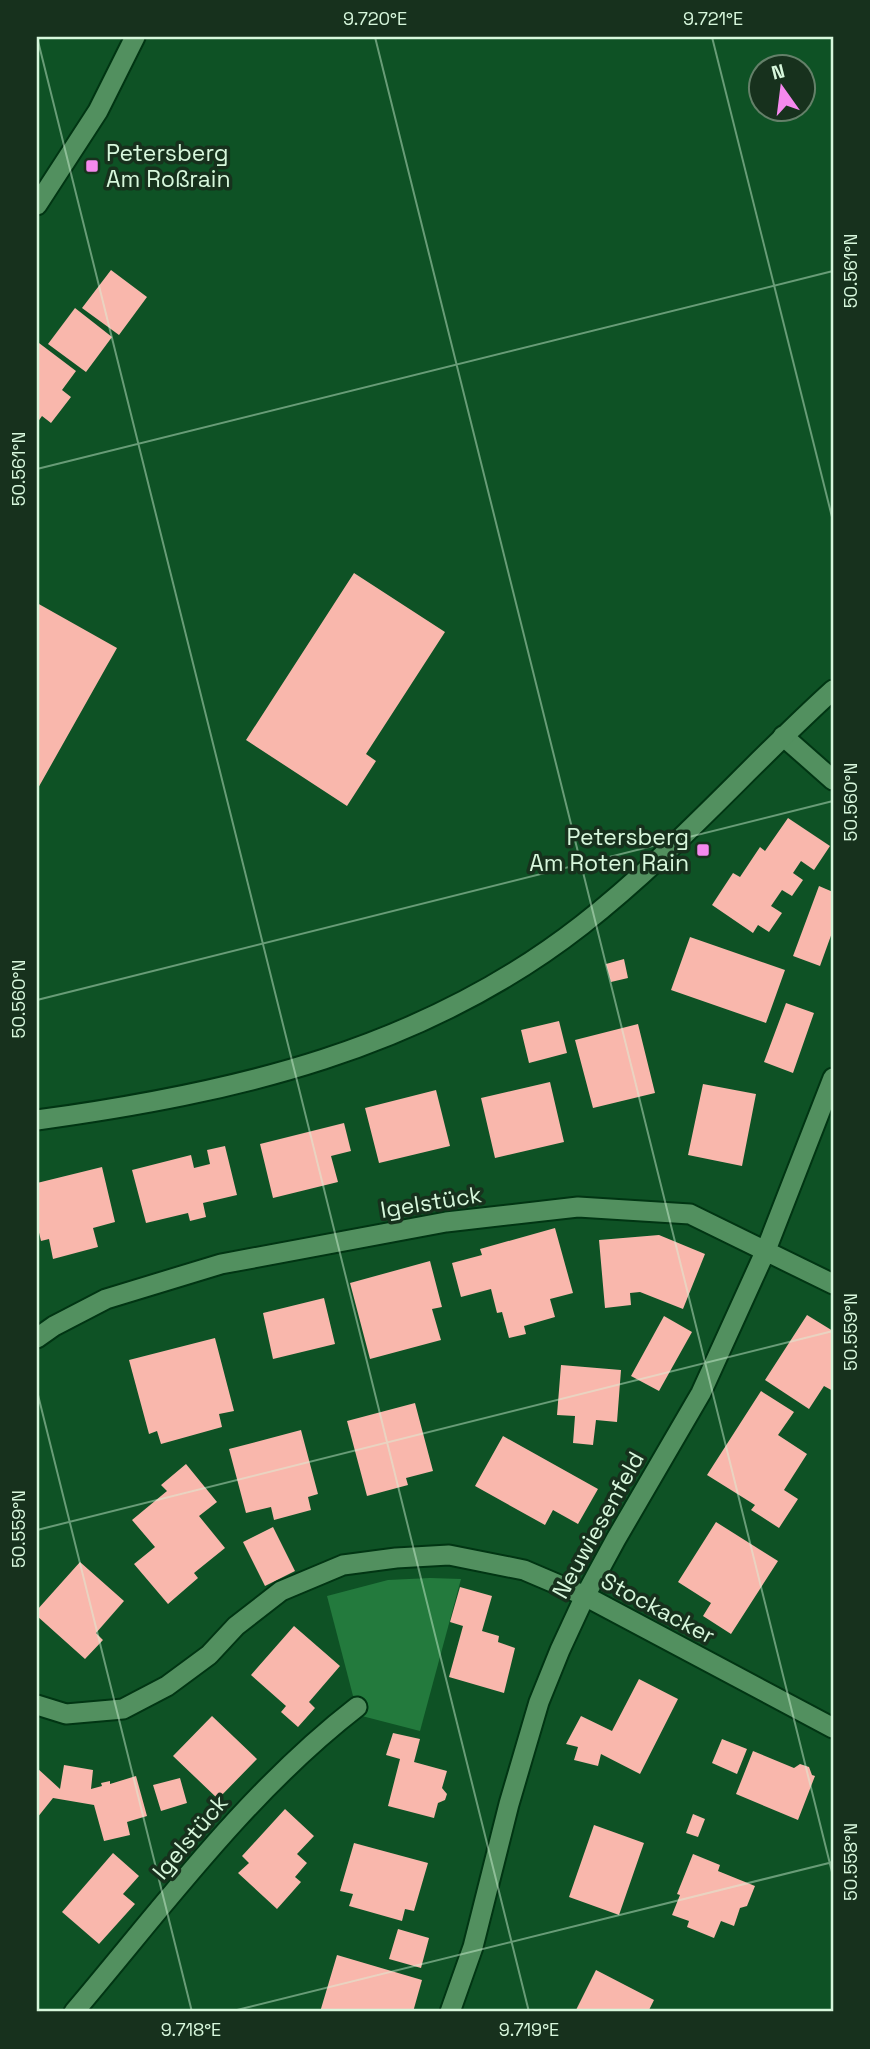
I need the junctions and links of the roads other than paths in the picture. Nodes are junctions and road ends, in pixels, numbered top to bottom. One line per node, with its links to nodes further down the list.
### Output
1 (135, 37): 2 (street)
2 (37, 205)
3 (833, 690): 4 (street)
4 (783, 736): 5 (street); 7 (street)
5 (833, 780)
6 (833, 1077): 8 (street, Neuwiesenfeld)
7 (37, 1120)
8 (766, 1250): 9 (street, Igelstück); 10 (street, Igelstück); 11 (street, Neuwiesenfeld)
9 (833, 1284)
10 (37, 1338)
11 (585, 1596): 12 (street, Stockacker); 14 (street, Stockacker); 16 (street, Neuwiesenfeld)
12 (37, 1705)
13 (357, 1707): 15 (street, Igelstück)
14 (833, 1728)
15 (74, 2012)
16 (450, 2012)

